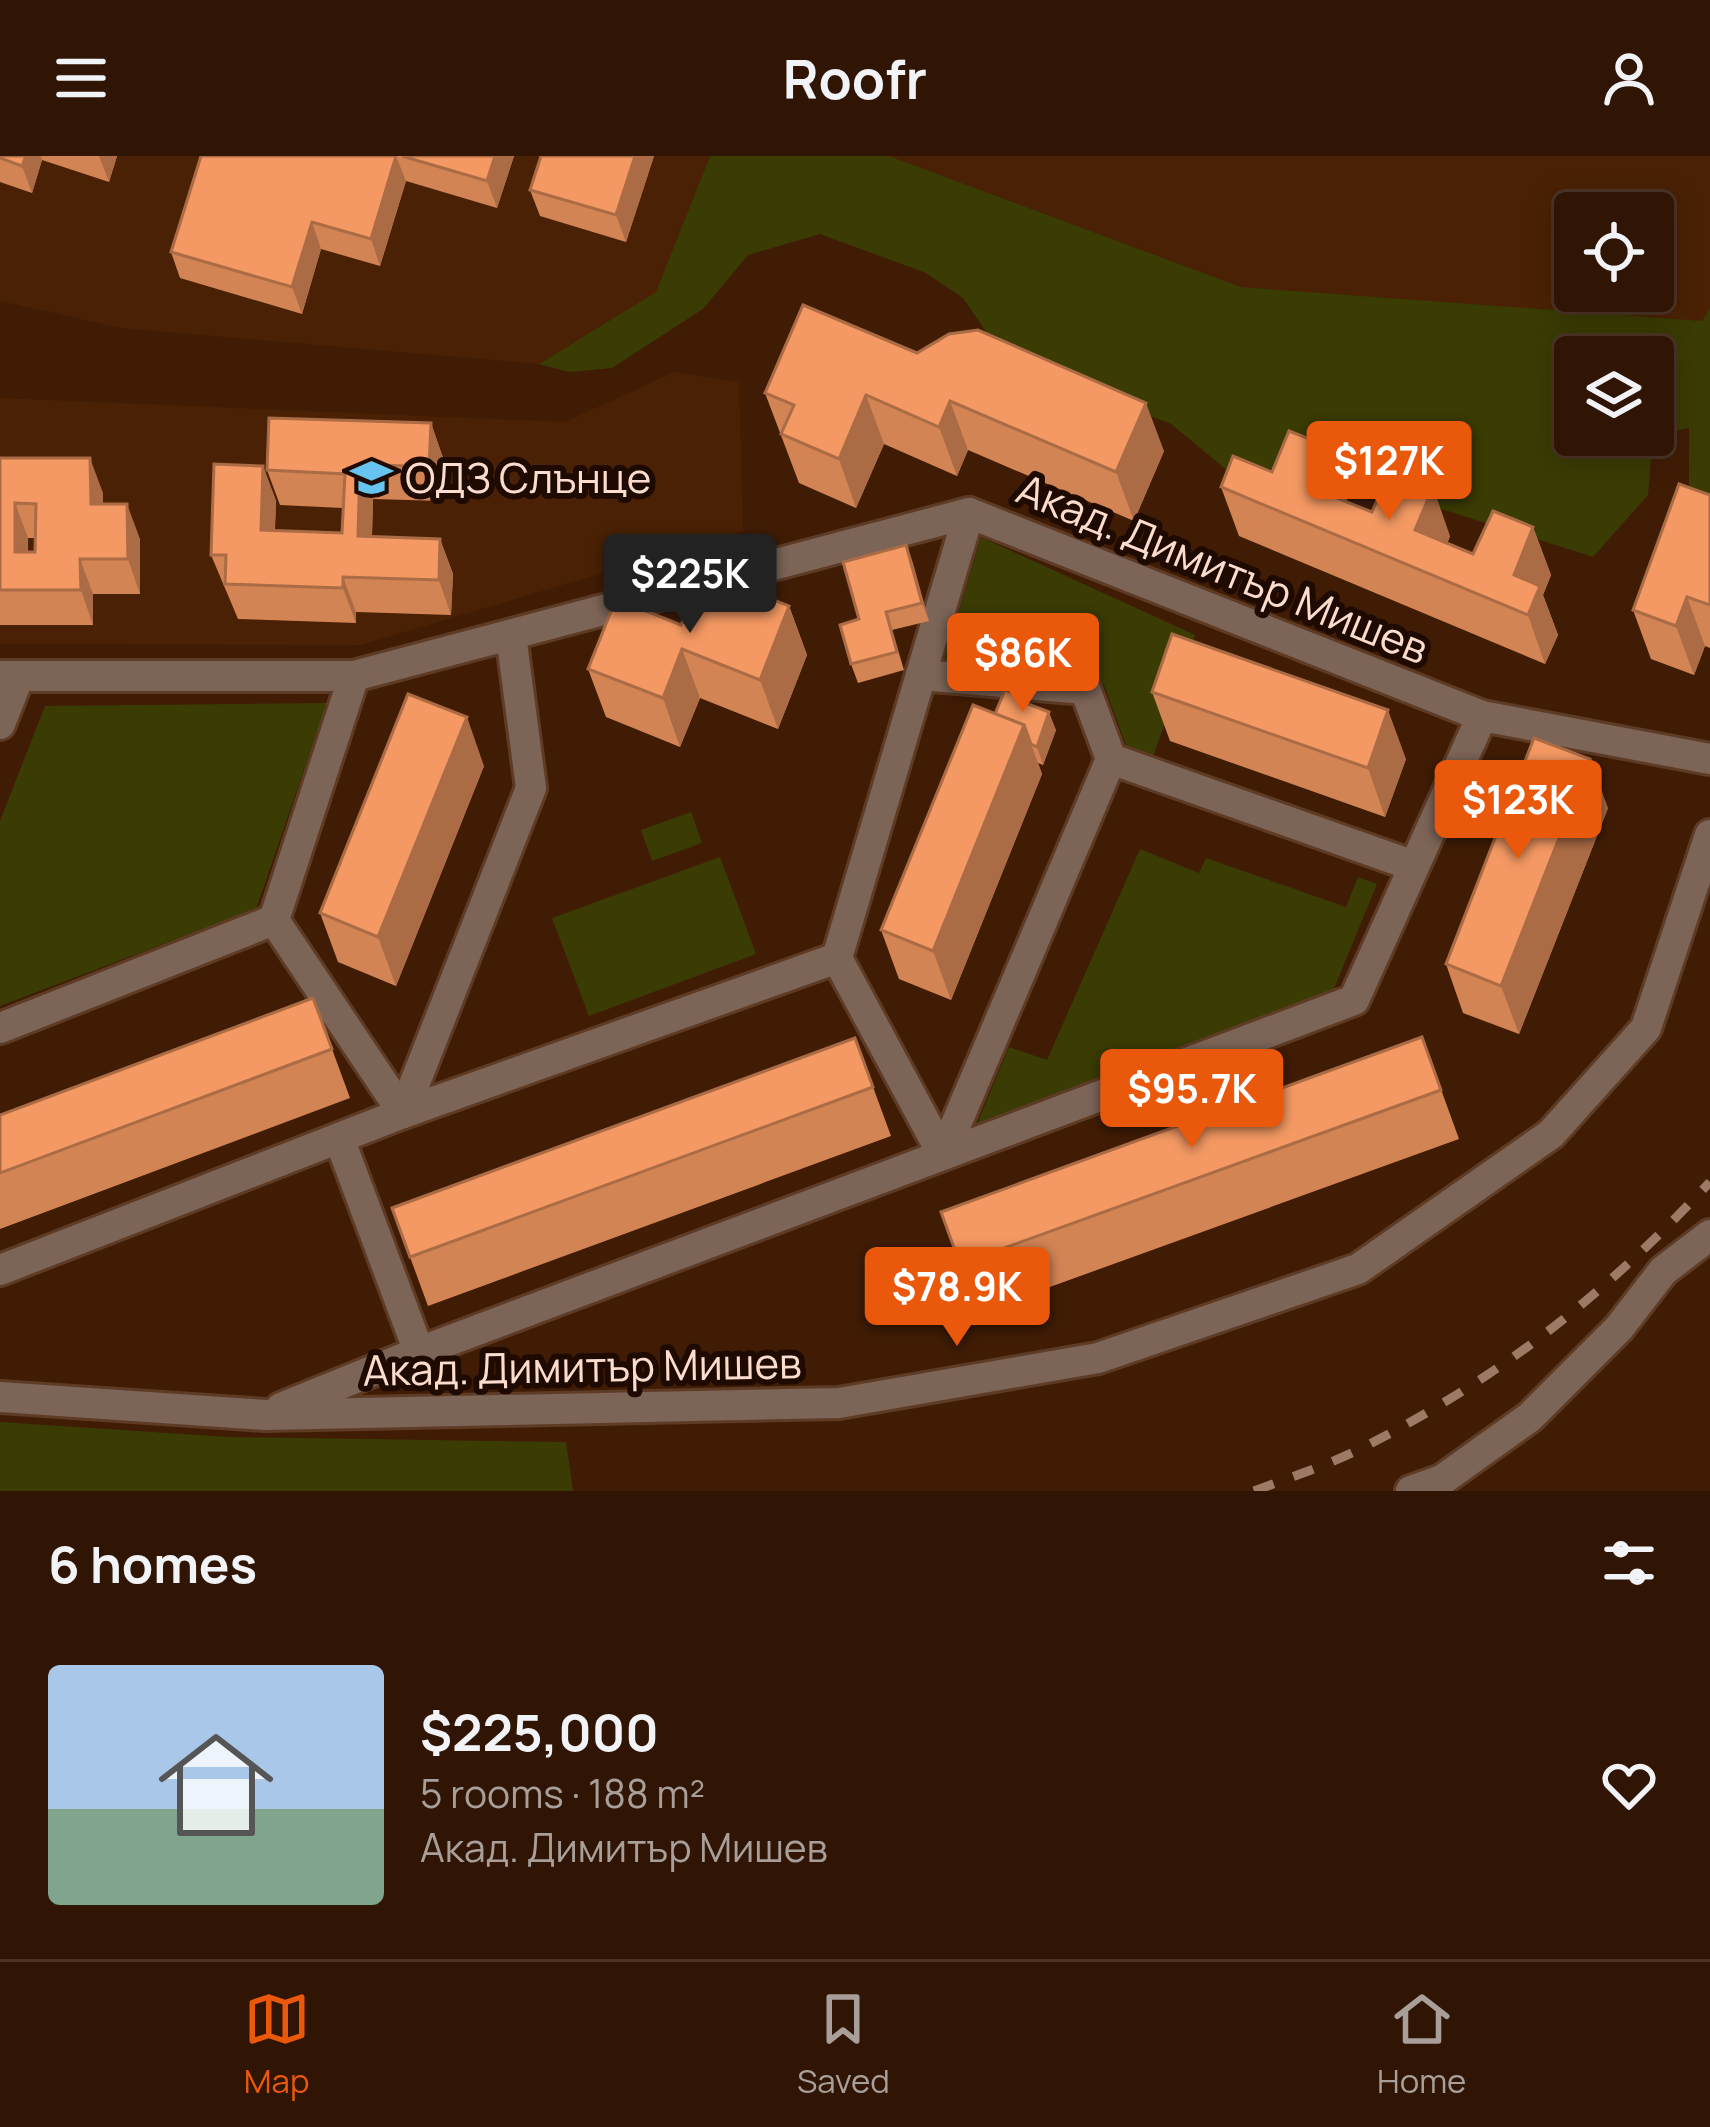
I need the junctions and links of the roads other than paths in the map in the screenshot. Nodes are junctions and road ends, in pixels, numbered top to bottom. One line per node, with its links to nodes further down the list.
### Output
1 (969, 513): 2 (street, Акад. Димитър Мишев); 3 (street); 6 (street, Акад. Димитър Мишев)
2 (511, 635): 5 (street, Акад. Димитър Мишев); 15 (street)
3 (920, 675): 8 (street); 13 (street)
4 (10, 676): 5 (street, Акад. Димитър Мишев); 7 (street)
5 (354, 676): 12 (street)
6 (1482, 716): 9 (street, Акад. Димитър Мишев); 11 (street)
7 (0, 724)
8 (1111, 759): 11 (street); 17 (street)
9 (1710, 759)
10 (1710, 836): 22 (street, Акад. Димитър Мишев)
11 (1414, 866): 17 (street)
12 (274, 920): 14 (street); 15 (street)
13 (837, 958): 15 (street); 17 (street)
14 (0, 1028)
15 (403, 1113): 16 (street)
16 (339, 1138): 19 (street); 20 (street)
17 (943, 1154): 20 (street)
18 (1710, 1234): 23 (street)
19 (0, 1270)
20 (419, 1352): 22 (street)
21 (0, 1397): 22 (street, Акад. Димитър Мишев)
22 (265, 1415)
23 (1411, 1491)

